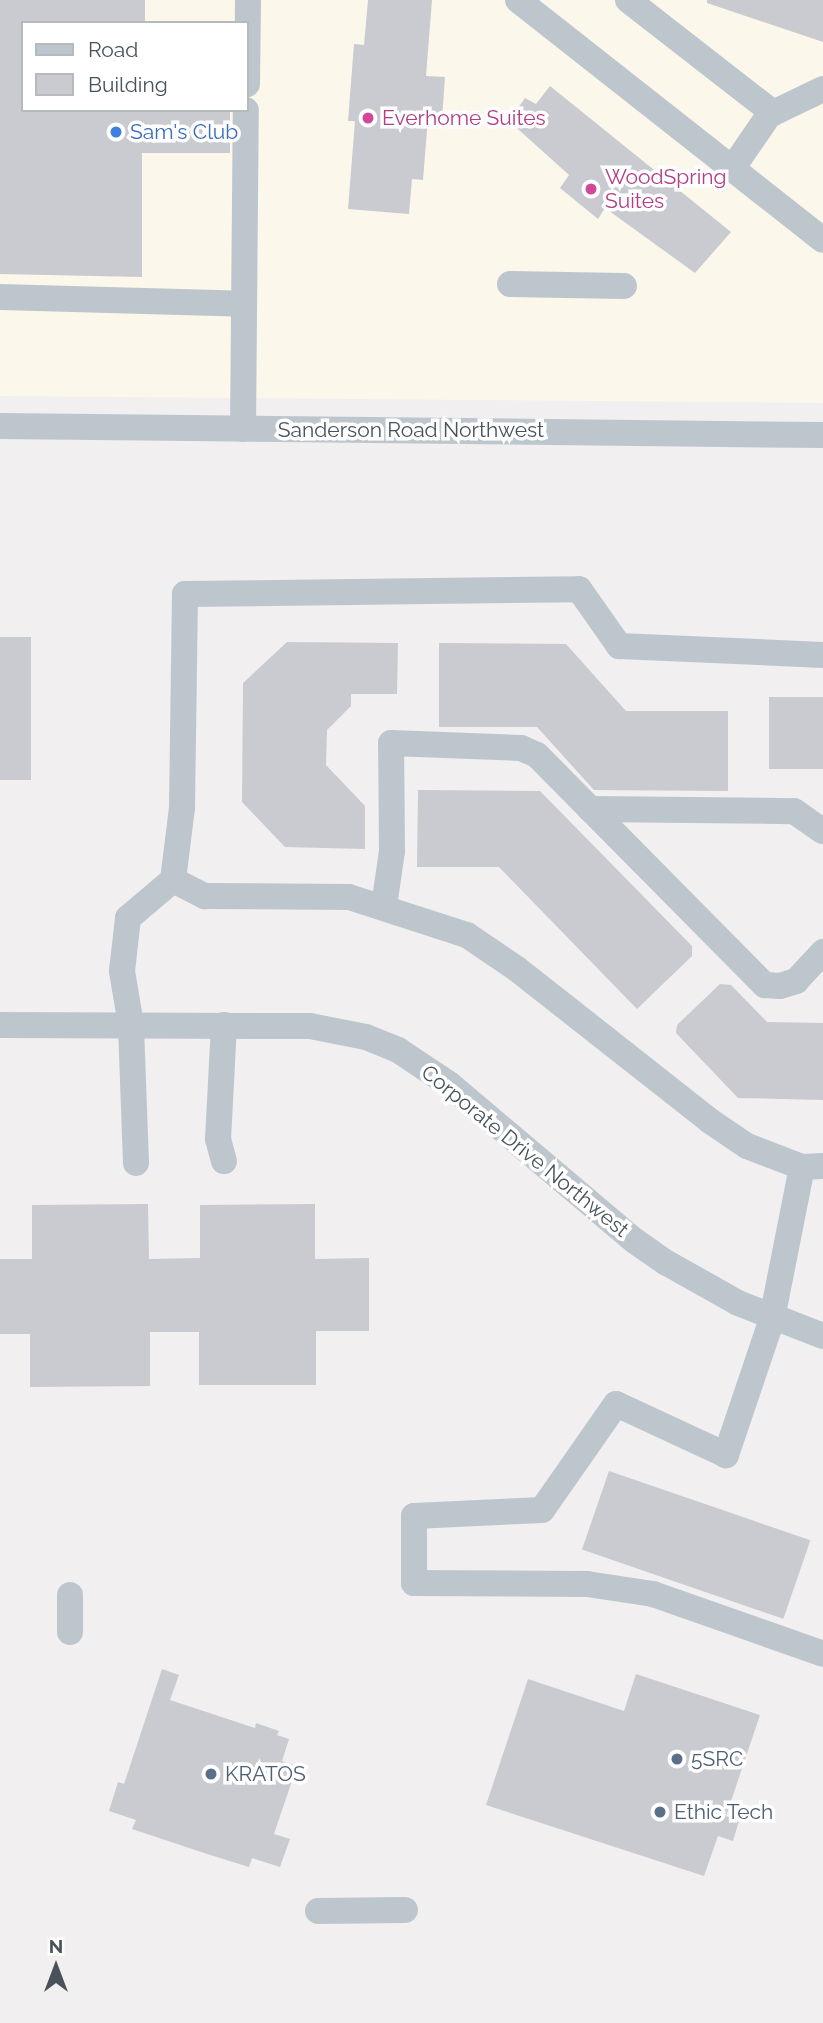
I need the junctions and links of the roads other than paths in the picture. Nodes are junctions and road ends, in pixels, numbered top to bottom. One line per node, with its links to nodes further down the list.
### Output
1 (248, 0): 4 (street)
2 (518, 0): 8 (street)
3 (628, 0): 7 (street)
4 (248, 21)
5 (823, 89): 7 (street)
6 (246, 112): 13 (street)
7 (773, 113): 8 (street)
8 (732, 169): 9 (street)
9 (823, 240)
10 (510, 284): 11 (street)
11 (624, 286)
12 (0, 297): 13 (street)
13 (244, 304): 15 (street)
14 (0, 425): 15 (street, Sanderson Road Northwest)
15 (243, 429): 16 (street, Sanderson Road Northwest)
16 (823, 435)
17 (823, 655): 20 (street)
18 (590, 809): 19 (street); 21 (street); 22 (street)
19 (823, 831)
20 (173, 880): 21 (street); 24 (street)
21 (384, 906): 28 (street)
22 (823, 952)
23 (0, 1025): 24 (street, Corporate Drive Northwest)
24 (131, 1025): 25 (street, Corporate Drive Northwest); 27 (street)
25 (224, 1025): 26 (street); 29 (street, Corporate Drive Northwest)
26 (225, 1161)
27 (136, 1163)
28 (813, 1166): 29 (street)
29 (772, 1319): 30 (street, Corporate Drive Northwest); 33 (street)
30 (823, 1336)
31 (70, 1595): 32 (street)
32 (70, 1632)
33 (823, 1654)
34 (405, 1910): 35 (street)
35 (318, 1911)

